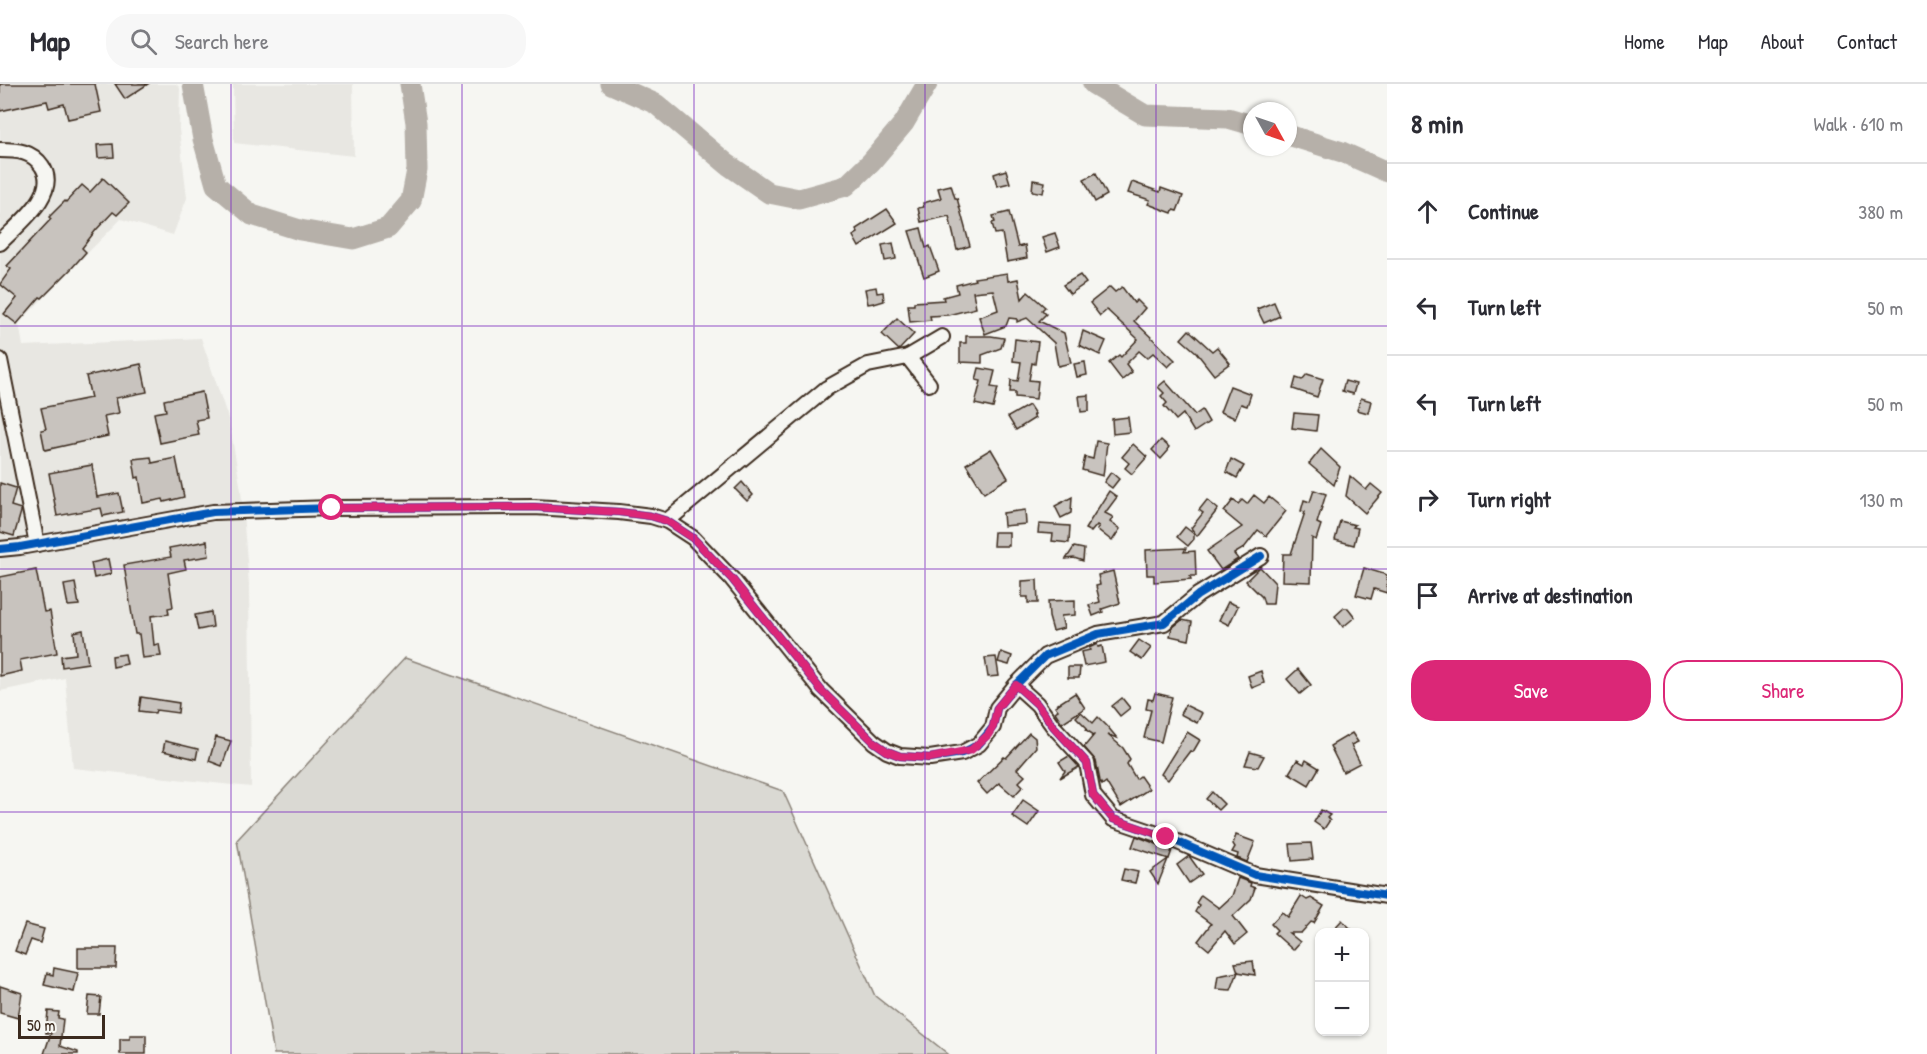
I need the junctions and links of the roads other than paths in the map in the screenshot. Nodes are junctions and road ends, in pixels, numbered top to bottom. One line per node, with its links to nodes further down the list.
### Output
1 (0, 150): 2 (street)
2 (0, 243)
3 (942, 337): 4 (street)
4 (908, 357): 6 (street); 7 (street)
5 (0, 360): 8 (street)
6 (929, 384)
7 (667, 521): 8 (street); 11 (street)
8 (37, 544): 9 (street)
9 (0, 549)
10 (1261, 556): 11 (street)
11 (1016, 685): 12 (street)
12 (1387, 896)

